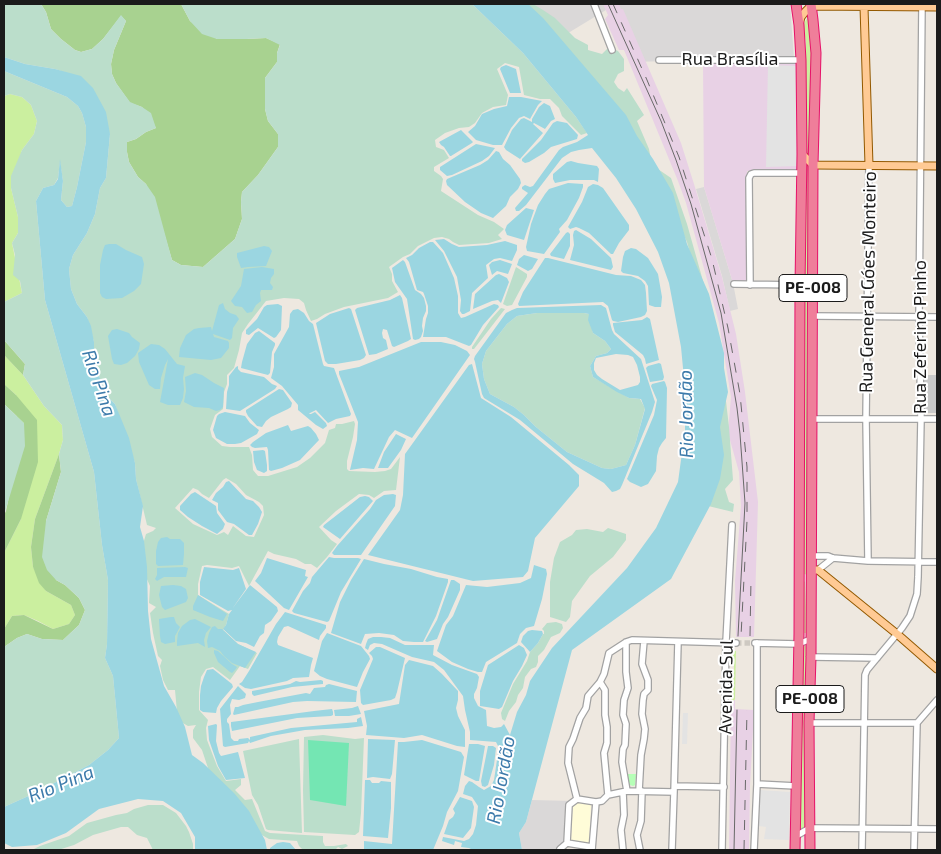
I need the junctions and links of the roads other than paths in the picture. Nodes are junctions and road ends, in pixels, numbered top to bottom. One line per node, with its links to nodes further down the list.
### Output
1 (594, 4): 8 (street)
2 (796, 4): 7 (highway, PE-008)
3 (811, 5): 4 (main road); 7 (main road); 12 (highway, PE-008)
4 (864, 5): 5 (main road); 13 (main road, Rua General Góes Monteiro)
5 (923, 6): 6 (main road); 14 (street, Rua Zeferino Pinho)
6 (937, 7)
7 (799, 25): 10 (highway, PE-008)
8 (612, 50)
9 (659, 60): 10 (street, Rua Brasília)
10 (801, 60): 11 (highway, PE-008)
11 (802, 154): 12 (main road); 16 (highway, PE-008)
12 (813, 165): 13 (main road); 20 (highway, PE-008)
13 (869, 165): 14 (main road); 21 (street, Rua General Góes Monteiro)
14 (921, 165): 15 (main road); 22 (street, Rua Zeferino Pinho)
15 (937, 166)
16 (802, 173): 18 (street); 19 (highway, PE-008)
17 (734, 284): 18 (street)
18 (750, 284): 19 (street)
19 (800, 285): 35 (highway, PE-008)
20 (813, 316): 21 (street); 25 (highway, PE-008)
21 (868, 316): 22 (street); 24 (street, Rua General Góes Monteiro)
22 (919, 317): 23 (street); 26 (street, Rua Zeferino Pinho)
23 (937, 317)
24 (866, 418): 25 (street); 26 (street); 31 (street, Rua General Góes Monteiro)
25 (812, 419): 29 (highway, PE-008)
26 (920, 419): 27 (street); 32 (street, Rua Zeferino Pinho)
27 (937, 419)
28 (732, 525): 41 (street, Avenida Sul)
29 (810, 556): 30 (street); 34 (highway, PE-008)
30 (833, 558): 31 (street); 34 (street)
31 (868, 561): 32 (street)
32 (918, 561): 33 (street); 36 (street, Rua Zeferino Pinho)
33 (937, 562)
34 (815, 570): 35 (highway); 36 (main road); 37 (highway, PE-008)
35 (799, 584): 43 (highway, PE-008)
36 (897, 634): 45 (street, Rua Zeferino Pinho); 46 (main road)
37 (811, 639): 43 (street); 44 (highway, PE-008)
38 (644, 641): 39 (street); 40 (street); 59 (street)
39 (626, 642): 47 (street); 58 (street)
40 (678, 642): 41 (street); 57 (street)
41 (726, 642): 42 (street); 56 (street, Avenida Sul)
42 (736, 642)
43 (798, 644): 54 (street, Avenida Sul); 55 (highway, PE-008)
44 (811, 658): 45 (street); 51 (highway, PE-008)
45 (877, 658): 52 (street, Rua Zeferino Pinho)
46 (937, 669)
47 (600, 682): 48 (street); 49 (street)
48 (594, 689): 49 (street); 61 (street)
49 (605, 690): 60 (street)
50 (937, 700): 53 (street)
51 (809, 723): 52 (street); 63 (highway, PE-008)
52 (865, 723): 53 (street); 64 (street, Rua Zeferino Pinho)
53 (917, 723): 65 (street)
54 (756, 784): 55 (street); 75 (street, Avenida Sul)
55 (796, 786): 67 (highway, PE-008)
56 (724, 787): 57 (street); 74 (street, Avenida Sul)
57 (674, 789): 59 (street); 73 (street)
58 (625, 791): 59 (street); 60 (street); 71 (street)
59 (641, 791): 72 (street)
60 (608, 795): 62 (street)
61 (577, 799): 62 (street); 68 (street)
62 (596, 802): 69 (street)
63 (810, 828): 64 (street); 67 (street); 77 (highway, PE-008)
64 (862, 828): 65 (street); 78 (street, Rua Zeferino Pinho)
65 (915, 828): 66 (street); 79 (street)
66 (937, 829)
67 (796, 836): 76 (highway, PE-008)
68 (567, 843): 69 (street); 70 (street)
69 (592, 848)
70 (560, 849)
71 (623, 850)
72 (640, 850)
73 (672, 850)
74 (722, 850)
75 (754, 850)
76 (795, 850)
77 (810, 850)
78 (862, 850)
79 (914, 850)

